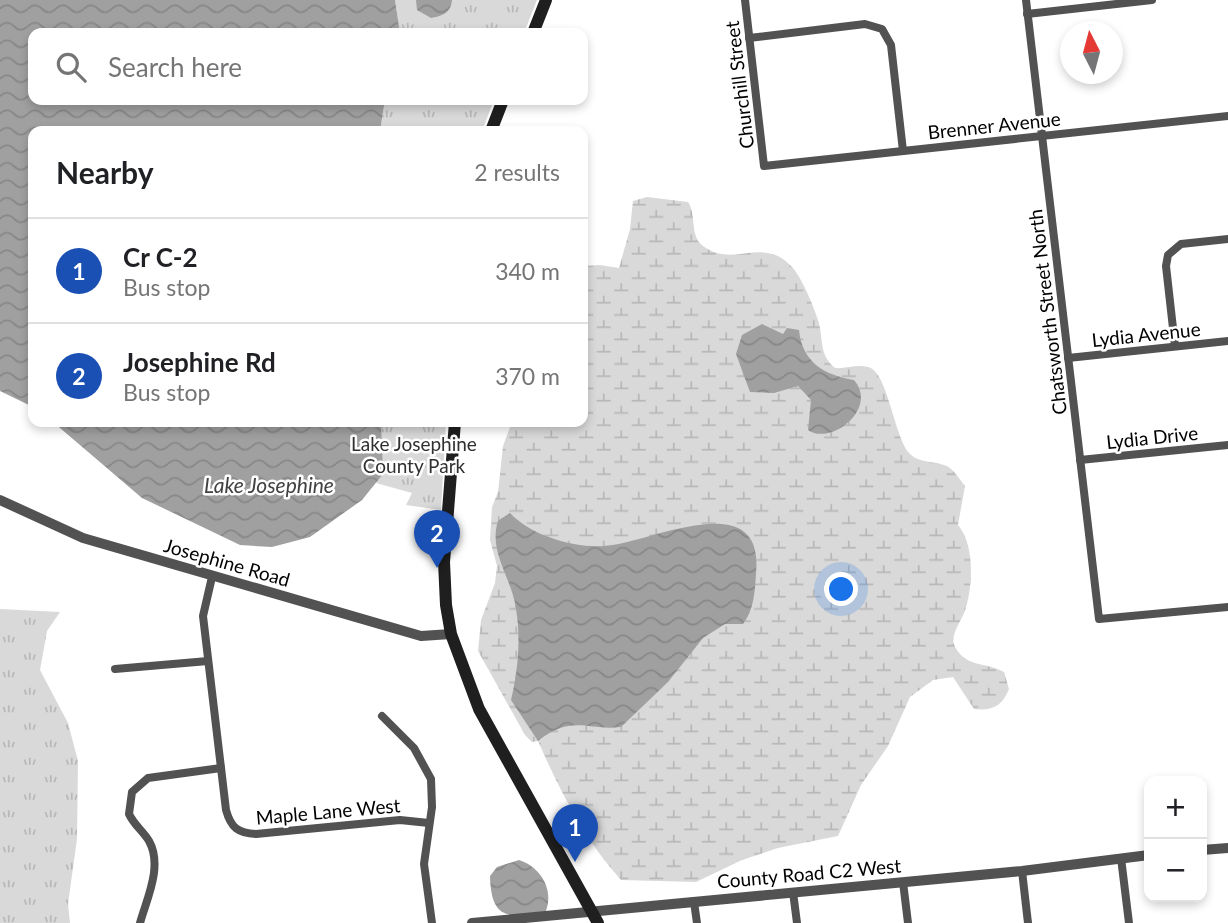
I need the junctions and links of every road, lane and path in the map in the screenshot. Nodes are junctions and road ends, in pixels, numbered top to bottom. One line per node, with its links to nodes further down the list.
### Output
1 (545, 0): 6 (main road)
2 (745, 0): 7 (street, Churchill Street)
3 (1026, 0): 5 (street, Chatsworth Street North)
4 (1152, 0): 5 (street)
5 (1027, 14): 11 (street, Chatsworth Street North)
6 (535, 28)
7 (749, 38): 12 (street); 13 (street, Churchill Street)
8 (501, 105): 10 (main road)
9 (1228, 116): 11 (street, Brenner Avenue)
10 (493, 126)
11 (1042, 136): 12 (street, Brenner Avenue); 17 (street, Chatsworth Street North)
12 (903, 151): 13 (street, Brenner Avenue)
13 (764, 166)
14 (1228, 239): 16 (street)
15 (1228, 341): 16 (street, Lydia Avenue)
16 (1175, 346): 17 (street, Lydia Avenue)
17 (1068, 358): 20 (street, Chatsworth Street North)
18 (454, 427): 24 (main road)
19 (1228, 444): 20 (street, Lydia Drive)
20 (1080, 460): 23 (street, Chatsworth Street North)
21 (0, 500): 22 (street, Josephine Road)
22 (212, 577): 24 (street, Josephine Road); 25 (street)
23 (1228, 607)
24 (451, 634): 38 (main road)
25 (208, 661): 26 (street); 28 (street)
26 (116, 669)
27 (382, 716): 29 (street)
28 (221, 768): 29 (street, Maple Lane West); 39 (street)
29 (429, 823): 40 (street)
30 (1228, 848): 31 (street)
31 (1207, 850)
32 (1144, 856): 33 (street, County Road C2 West)
33 (1121, 858): 34 (street, County Road C2 West); 47 (street)
34 (1022, 871): 35 (street, County Road C2 West); 46 (street)
35 (903, 882): 36 (street, County Road C2 West); 45 (street)
36 (793, 892): 37 (street, County Road C2 West); 44 (street)
37 (694, 902): 38 (street, County Road C2 West); 43 (street)
38 (590, 910): 41 (street, County Road C2 West); 42 (main road)
39 (140, 923)
40 (432, 923)
41 (472, 923)
42 (598, 923)
43 (697, 923)
44 (797, 923)
45 (908, 923)
46 (1028, 923)
47 (1129, 923)

